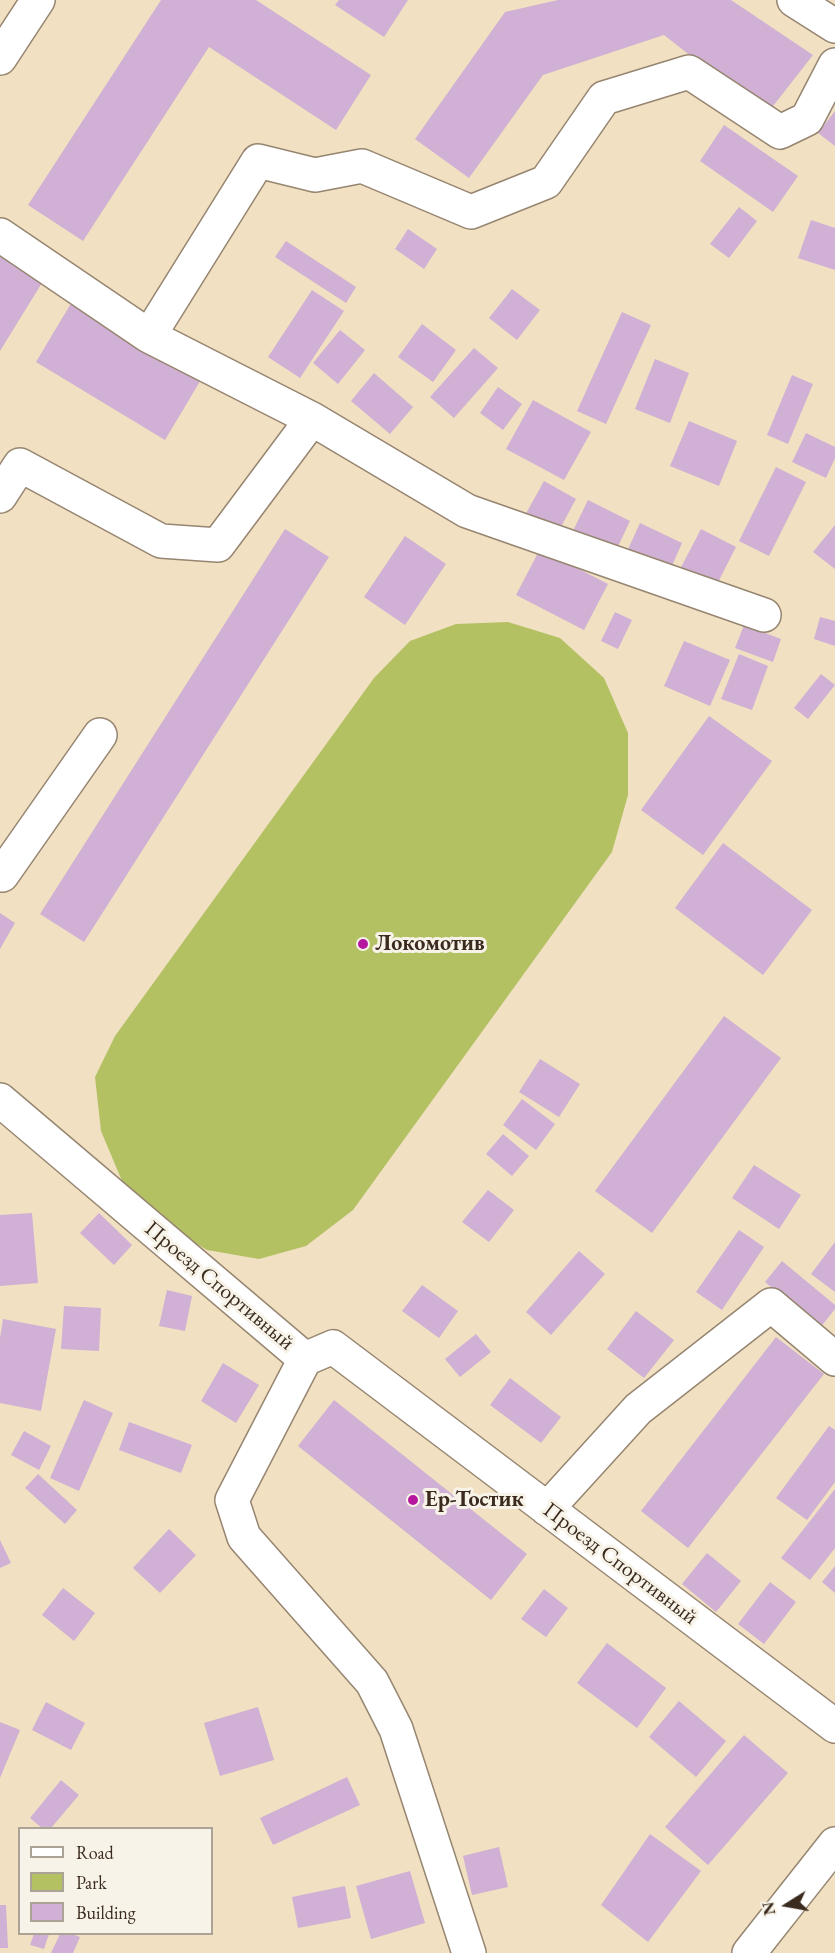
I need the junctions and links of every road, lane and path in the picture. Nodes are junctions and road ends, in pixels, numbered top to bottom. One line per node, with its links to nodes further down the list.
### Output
1 (38, 0): 4 (street)
2 (794, 0): 3 (street)
3 (835, 26)
4 (0, 58)
5 (835, 65): 7 (street)
6 (0, 235): 7 (street)
7 (149, 336): 8 (street)
8 (312, 419): 9 (street); 10 (street)
9 (0, 496)
10 (764, 615)
11 (100, 735): 12 (street)
12 (0, 874)
13 (7, 1107): 14 (street, Проезд Спортивный)
14 (305, 1359): 16 (street, Проезд Спортивный); 19 (street)
15 (835, 1359): 16 (street)
16 (547, 1509): 17 (street, Проезд Спортивный)
17 (835, 1726)
18 (835, 1844): 20 (street)
19 (469, 1953)
20 (749, 1953)

